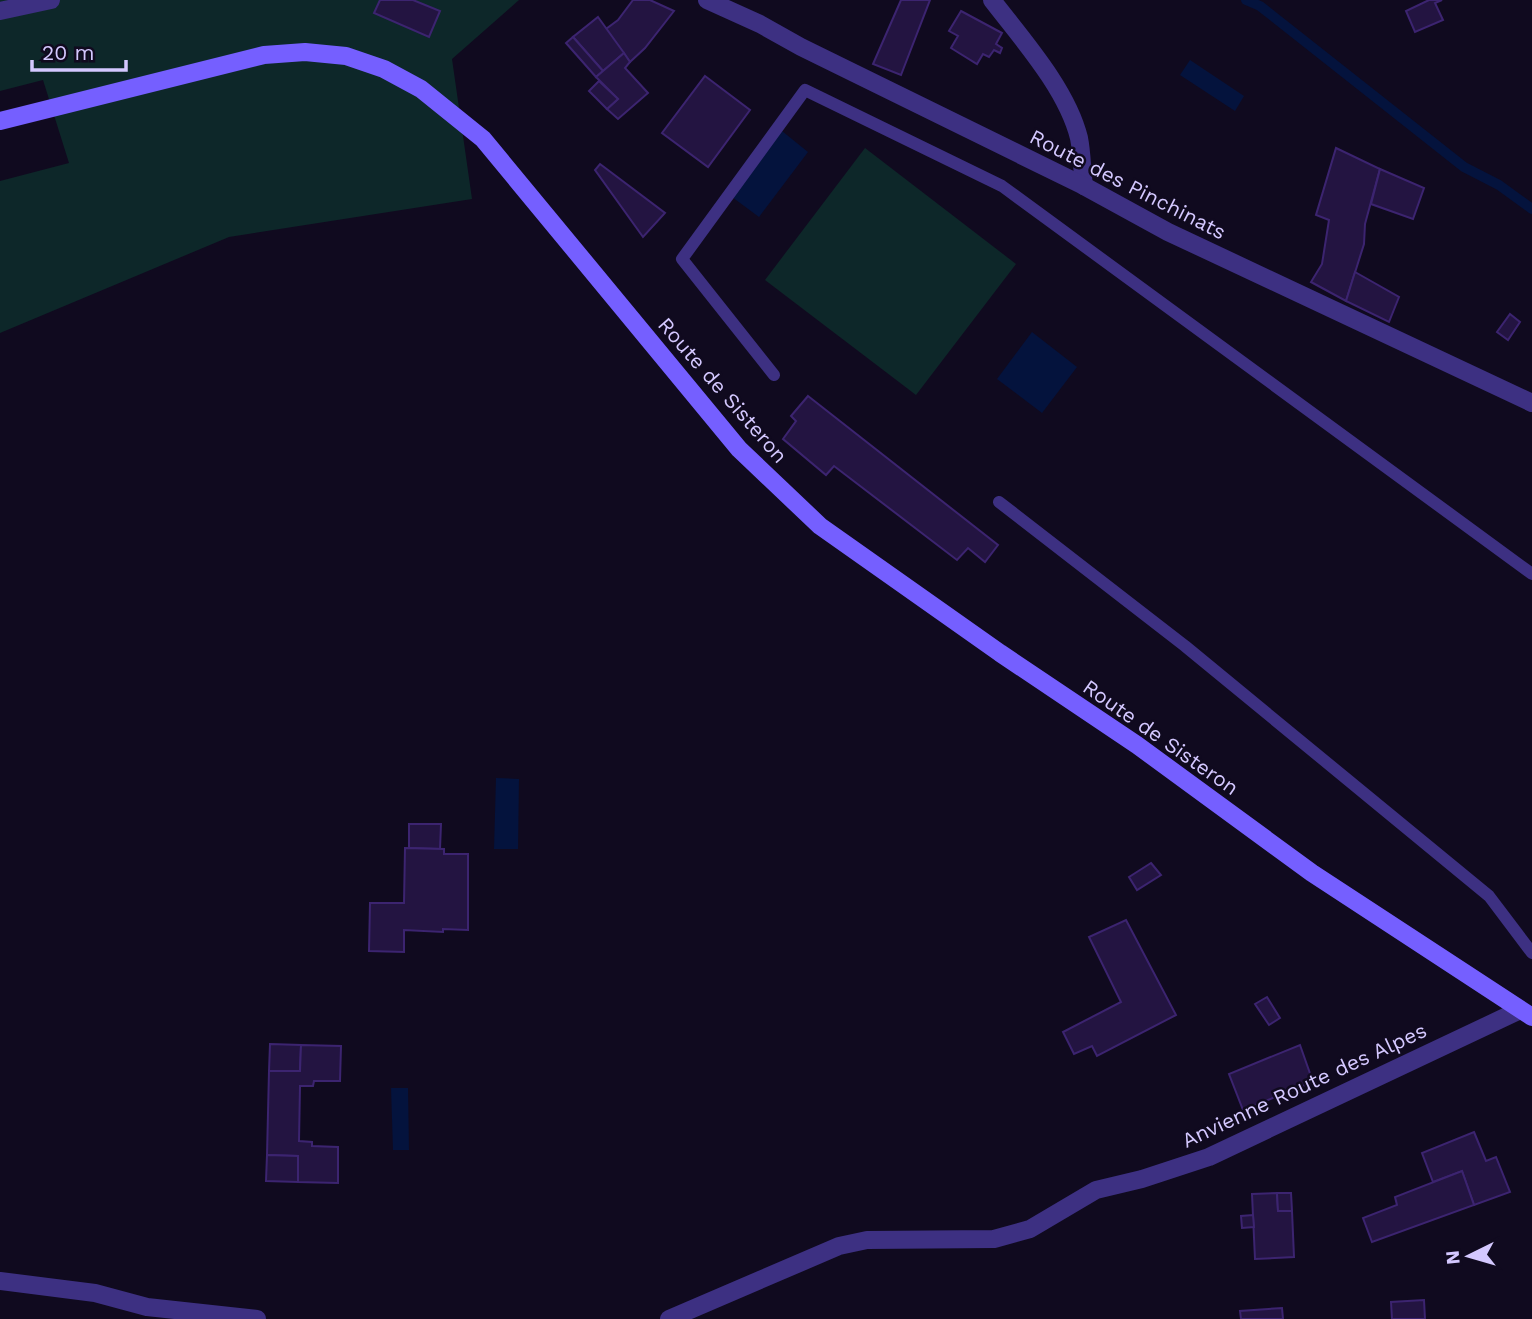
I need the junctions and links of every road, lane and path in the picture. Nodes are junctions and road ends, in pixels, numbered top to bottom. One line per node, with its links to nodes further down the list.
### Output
1 (51, 0): 4 (street)
2 (707, 0): 6 (street, Route des Pinchinats)
3 (992, 0): 6 (street)
4 (0, 11)
5 (0, 121): 12 (main road, Route de Sisteron)
6 (1084, 187): 8 (street, Route des Pinchinats)
7 (774, 375): 10 (lane)
8 (1532, 403)
9 (999, 502): 11 (lane)
10 (1532, 574)
11 (1532, 953)
12 (1526, 1014): 15 (street, Anvienne Route des Alpes)
13 (0, 1281): 14 (street)
14 (257, 1319)
15 (668, 1319)

